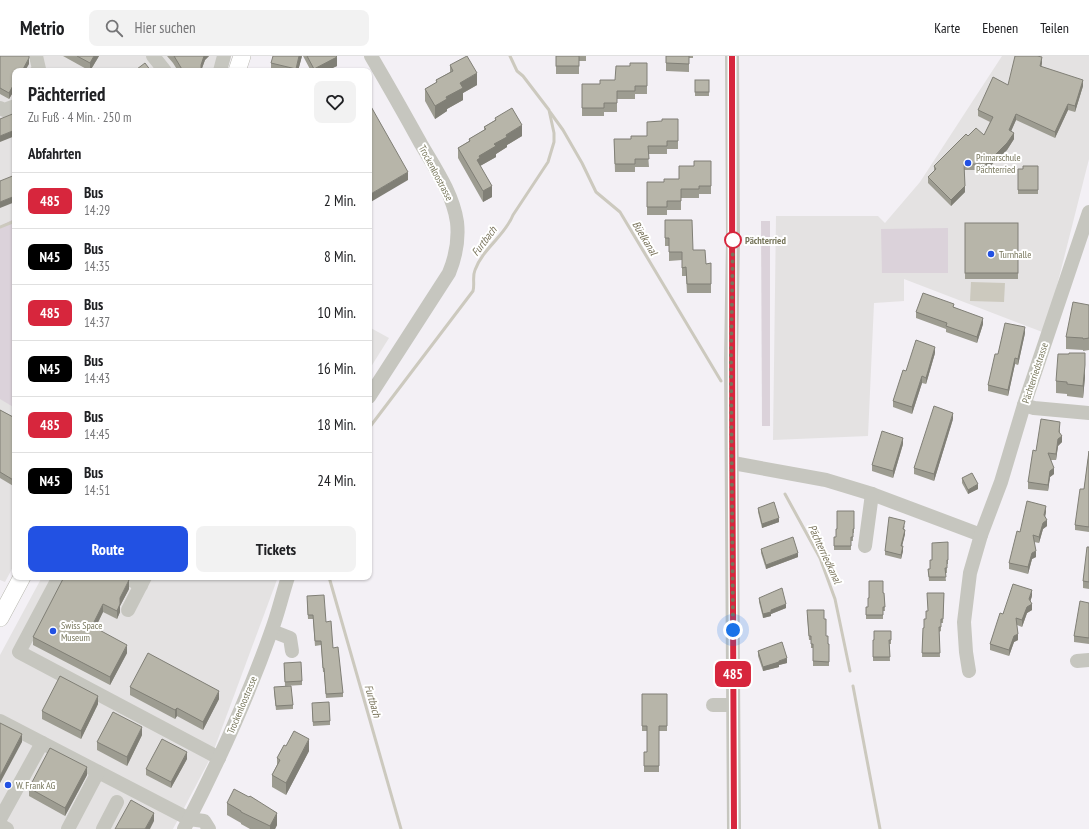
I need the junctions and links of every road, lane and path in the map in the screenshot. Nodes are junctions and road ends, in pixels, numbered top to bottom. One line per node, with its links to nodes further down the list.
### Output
1 (36, 56): 7 (street)
2 (153, 56): 8 (street)
3 (224, 56): 9 (street)
4 (242, 56): 10 (main road)
5 (371, 56): 14 (street, Trockenloostrasse)
6 (732, 56): 17 (street)
7 (39, 68)
8 (163, 68)
9 (221, 68)
10 (239, 68)
11 (12, 107): 12 (street)
12 (0, 108)
13 (1089, 212): 15 (street, Pächterriedstrasse)
14 (372, 392)
15 (1024, 405): 16 (street); 19 (street, Pächterriedstrasse)
16 (1089, 413)
17 (733, 463): 18 (street); 31 (street)
18 (872, 494): 19 (street); 20 (street)
19 (981, 536): 29 (street, Pächterriedstrasse)
20 (865, 546)
21 (20, 580): 26 (main road)
22 (57, 580): 34 (street)
23 (287, 580): 27 (street, Trockenloostrasse)
24 (143, 581): 25 (street)
25 (128, 610)
26 (0, 618)
27 (272, 631): 28 (street); 34 (street, Trockenloostrasse)
28 (292, 651)
29 (969, 671)
30 (713, 705): 31 (street)
31 (733, 705): 44 (street)
32 (0, 721): 33 (street)
33 (42, 743): 35 (street); 37 (street)
34 (219, 758): 38 (street, Trockenloostrasse)
35 (98, 772): 38 (street); 41 (street)
36 (117, 802): 42 (street)
37 (0, 819)
38 (186, 824): 43 (street)
39 (0, 826): 40 (street)
40 (7, 829)
41 (68, 829)
42 (103, 829)
43 (209, 829)
44 (734, 829)

